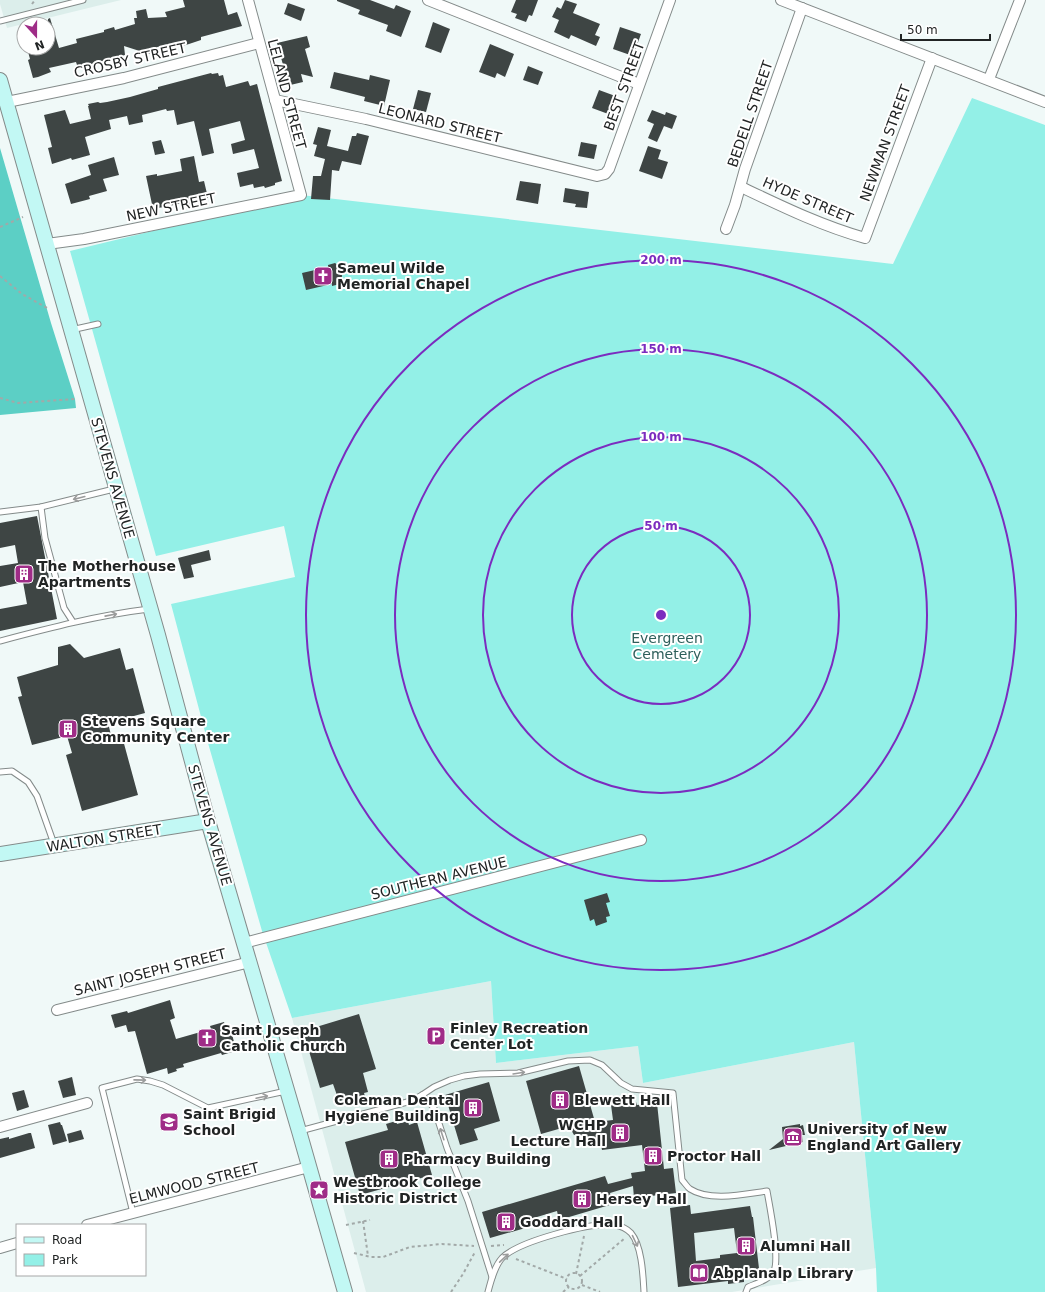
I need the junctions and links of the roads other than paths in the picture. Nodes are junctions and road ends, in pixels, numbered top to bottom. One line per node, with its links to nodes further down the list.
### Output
1 (84, 0): 8 (lane)
2 (248, 0): 9 (street, LELAND STREET)
3 (428, 0): 13 (street)
4 (670, 0): 13 (street, BEST STREET)
5 (781, 0): 7 (street)
6 (1020, 0): 11 (street)
7 (802, 8): 10 (street); 18 (street, BEDELL STREET)
8 (0, 20)
9 (258, 43): 14 (street, LELAND STREET); 15 (street, CROSBY STREET)
10 (932, 58): 11 (street); 21 (street, NEWMAN STREET)
11 (989, 79): 16 (street)
12 (0, 80): 15 (main road, STEVENS AVENUE)
13 (639, 84): 17 (street, BEST STREET)
14 (275, 100): 17 (street, LEONARD STREET); 19 (street, LELAND STREET)
15 (6, 102): 22 (main road, STEVENS AVENUE)
16 (1045, 102)
17 (597, 176)
18 (740, 187): 20 (street, BEDELL STREET); 21 (street, HYDE STREET)
19 (301, 195): 22 (street, NEW STREET)
20 (726, 229)
21 (865, 238)
22 (47, 244): 24 (main road, STEVENS AVENUE)
23 (98, 324): 24 (lane)
24 (71, 330): 25 (main road, STEVENS AVENUE)
25 (116, 488): 26 (lane, one-way to 26); 28 (main road, STEVENS AVENUE)
26 (41, 507): 27 (lane); 29 (lane)
27 (0, 512)
28 (150, 609): 29 (lane, one-way to 28); 32 (main road, STEVENS AVENUE)
29 (72, 622): 30 (lane)
30 (0, 641)
31 (0, 772): 34 (lane)
32 (208, 821): 34 (main road, WALTON STREET); 36 (main road, STEVENS AVENUE)
33 (641, 840): 36 (street, SOUTHERN AVENUE)
34 (54, 845): 35 (main road, WALTON STREET)
35 (0, 854)
36 (244, 943): 37 (main road, STEVENS AVENUE)
37 (250, 962): 38 (street, SAINT JOSEPH STREET); 39 (main road, STEVENS AVENUE)
38 (57, 1010)
39 (287, 1091): 43 (main road, STEVENS AVENUE); 45 (lane, one-way to 39)
40 (422, 1096): 43 (lane); 49 (lane, one-way to 40); 53 (lane, one-way to 53)
41 (87, 1103): 42 (street)
42 (0, 1127)
43 (299, 1131): 44 (main road, STEVENS AVENUE)
44 (309, 1167): 45 (street, ELMWOOD STREET); 50 (main road, STEVENS AVENUE)
45 (133, 1213): 46 (street, ELMWOOD STREET)
46 (91, 1224)
47 (16, 1243): 48 (street)
48 (0, 1248)
49 (492, 1277): 51 (lane); 52 (lane, one-way to 52)
50 (345, 1292)
51 (488, 1292)
52 (644, 1292)
53 (746, 1292)

